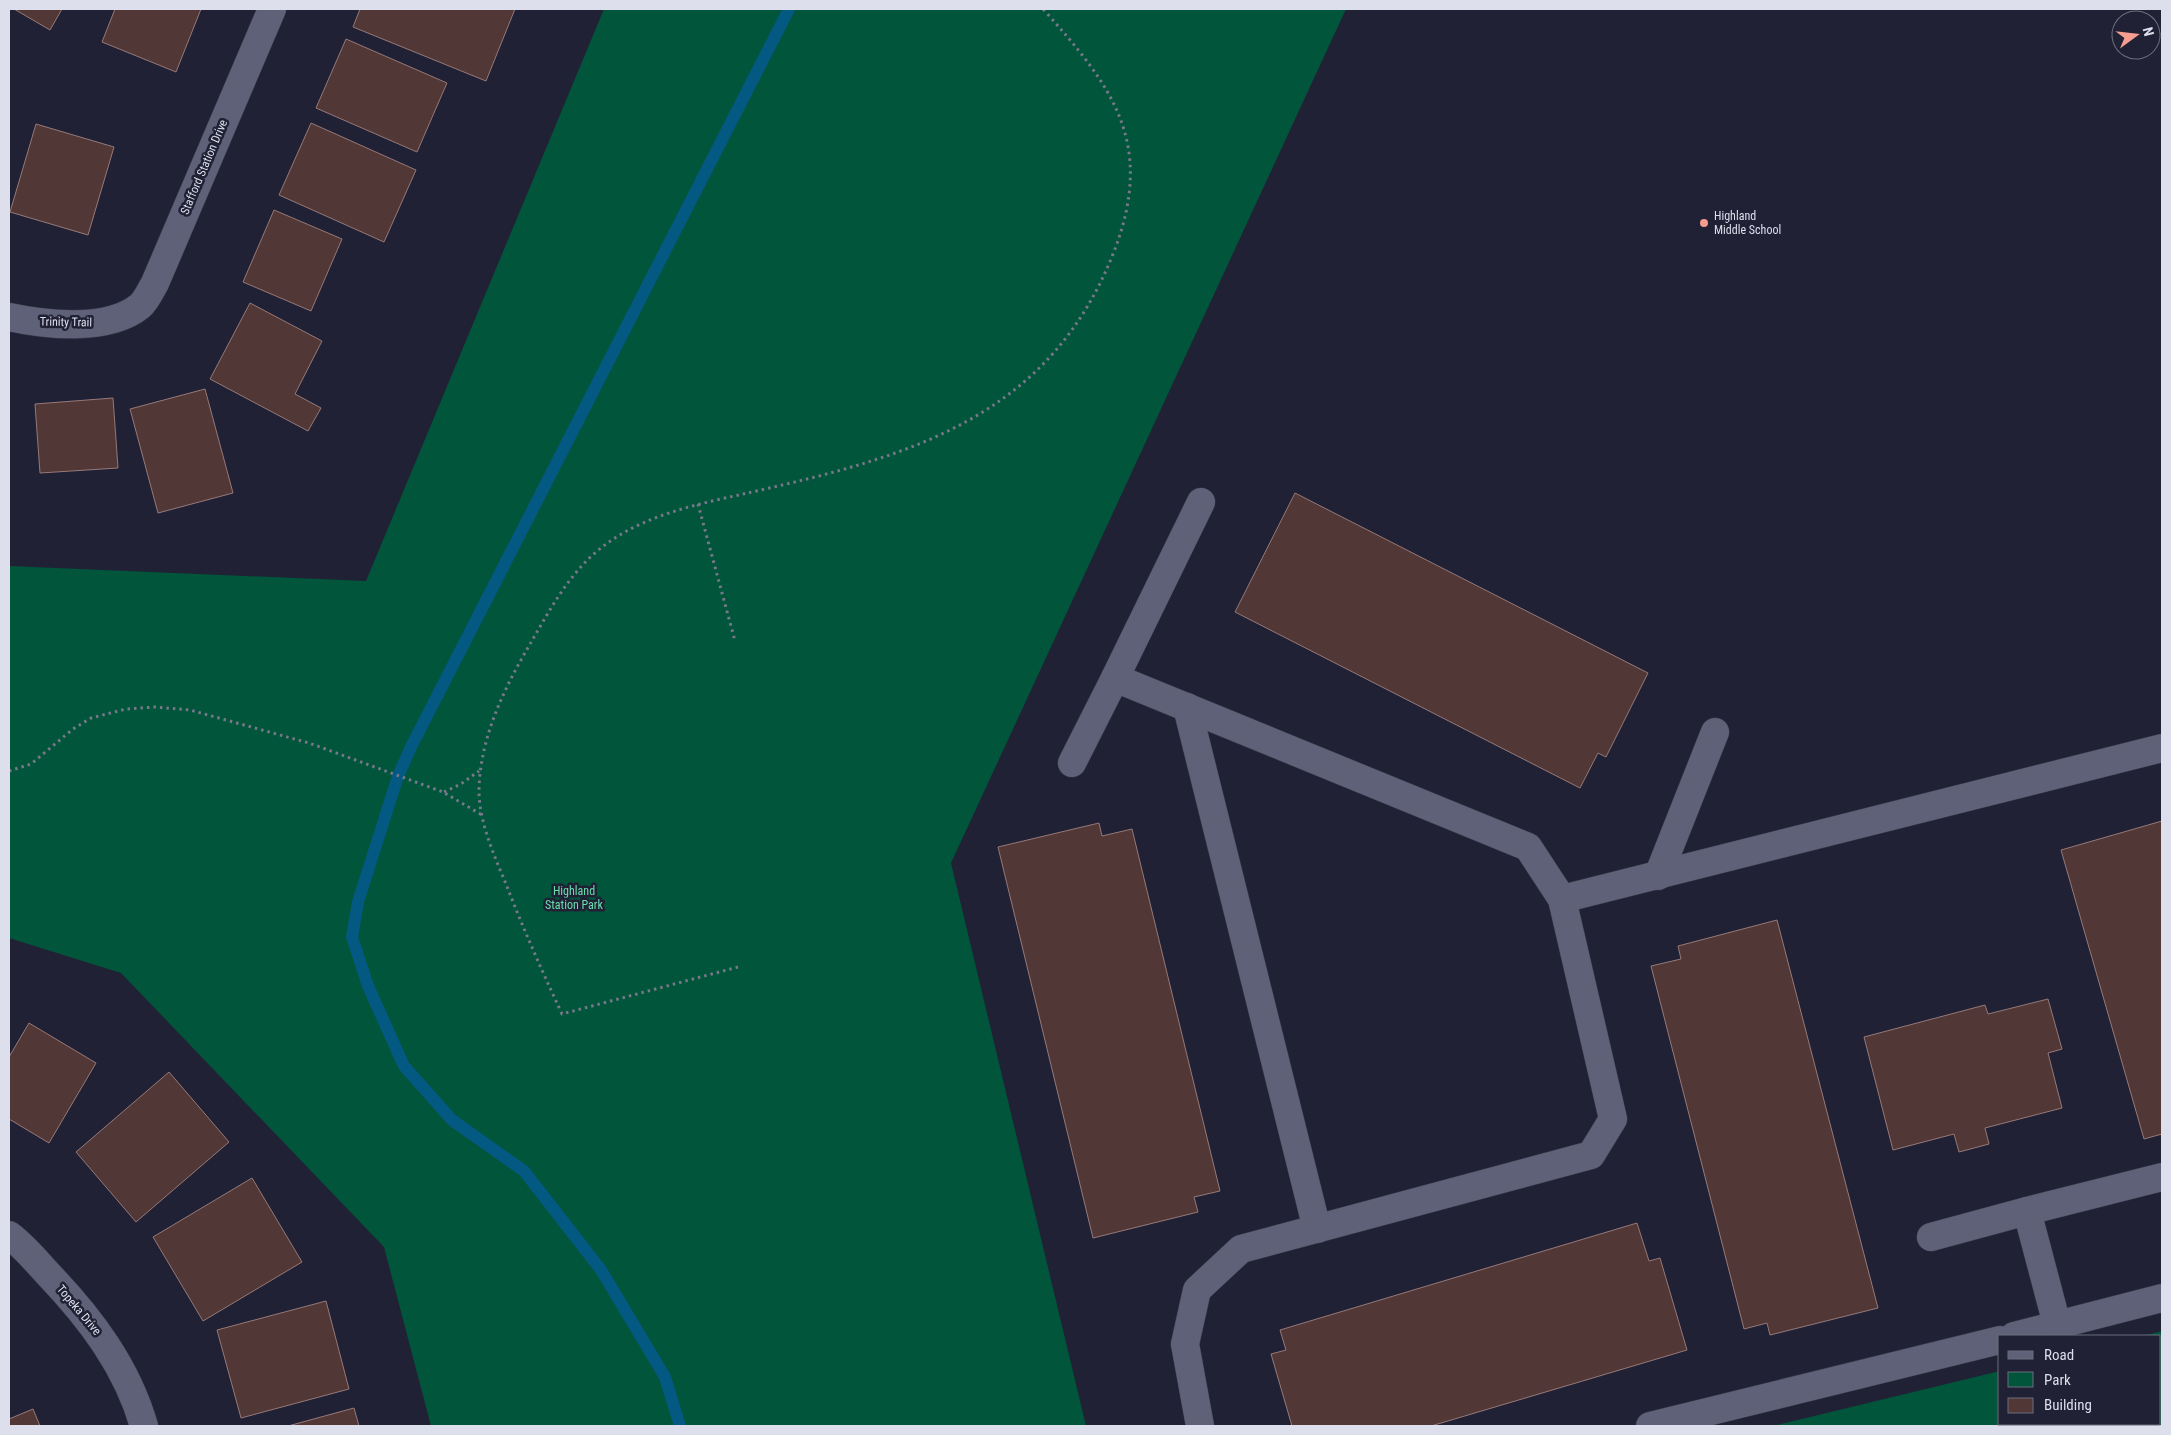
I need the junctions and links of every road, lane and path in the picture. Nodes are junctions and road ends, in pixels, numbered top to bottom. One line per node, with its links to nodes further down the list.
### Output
1 (272, 9): 3 (street, Stafford Station Drive)
2 (1043, 9): 6 (path)
3 (123, 315): 4 (street, Trinity Trail)
4 (9, 317)
5 (1201, 502): 8 (street)
6 (698, 504): 7 (path); 13 (path)
7 (735, 641)
8 (1115, 678): 9 (street); 12 (street)
9 (1187, 707): 18 (street); 22 (street)
10 (1715, 732): 17 (street)
11 (2162, 748): 17 (street)
12 (1072, 763)
13 (480, 770): 15 (path); 16 (path)
14 (9, 771): 15 (path)
15 (443, 792): 16 (path)
16 (482, 816): 19 (path)
17 (1658, 876): 18 (street)
18 (1562, 899): 22 (street)
19 (738, 967)
20 (2162, 1177): 21 (street)
21 (2027, 1211): 24 (street); 26 (street)
22 (1317, 1229): 30 (street)
23 (9, 1234): 29 (street, Topeka Drive)
24 (1931, 1237)
25 (2162, 1298): 26 (street)
26 (2059, 1331): 27 (street)
27 (2023, 1335)
28 (1998, 1340): 31 (street)
29 (144, 1426)
30 (1200, 1426)
31 (1650, 1426)

